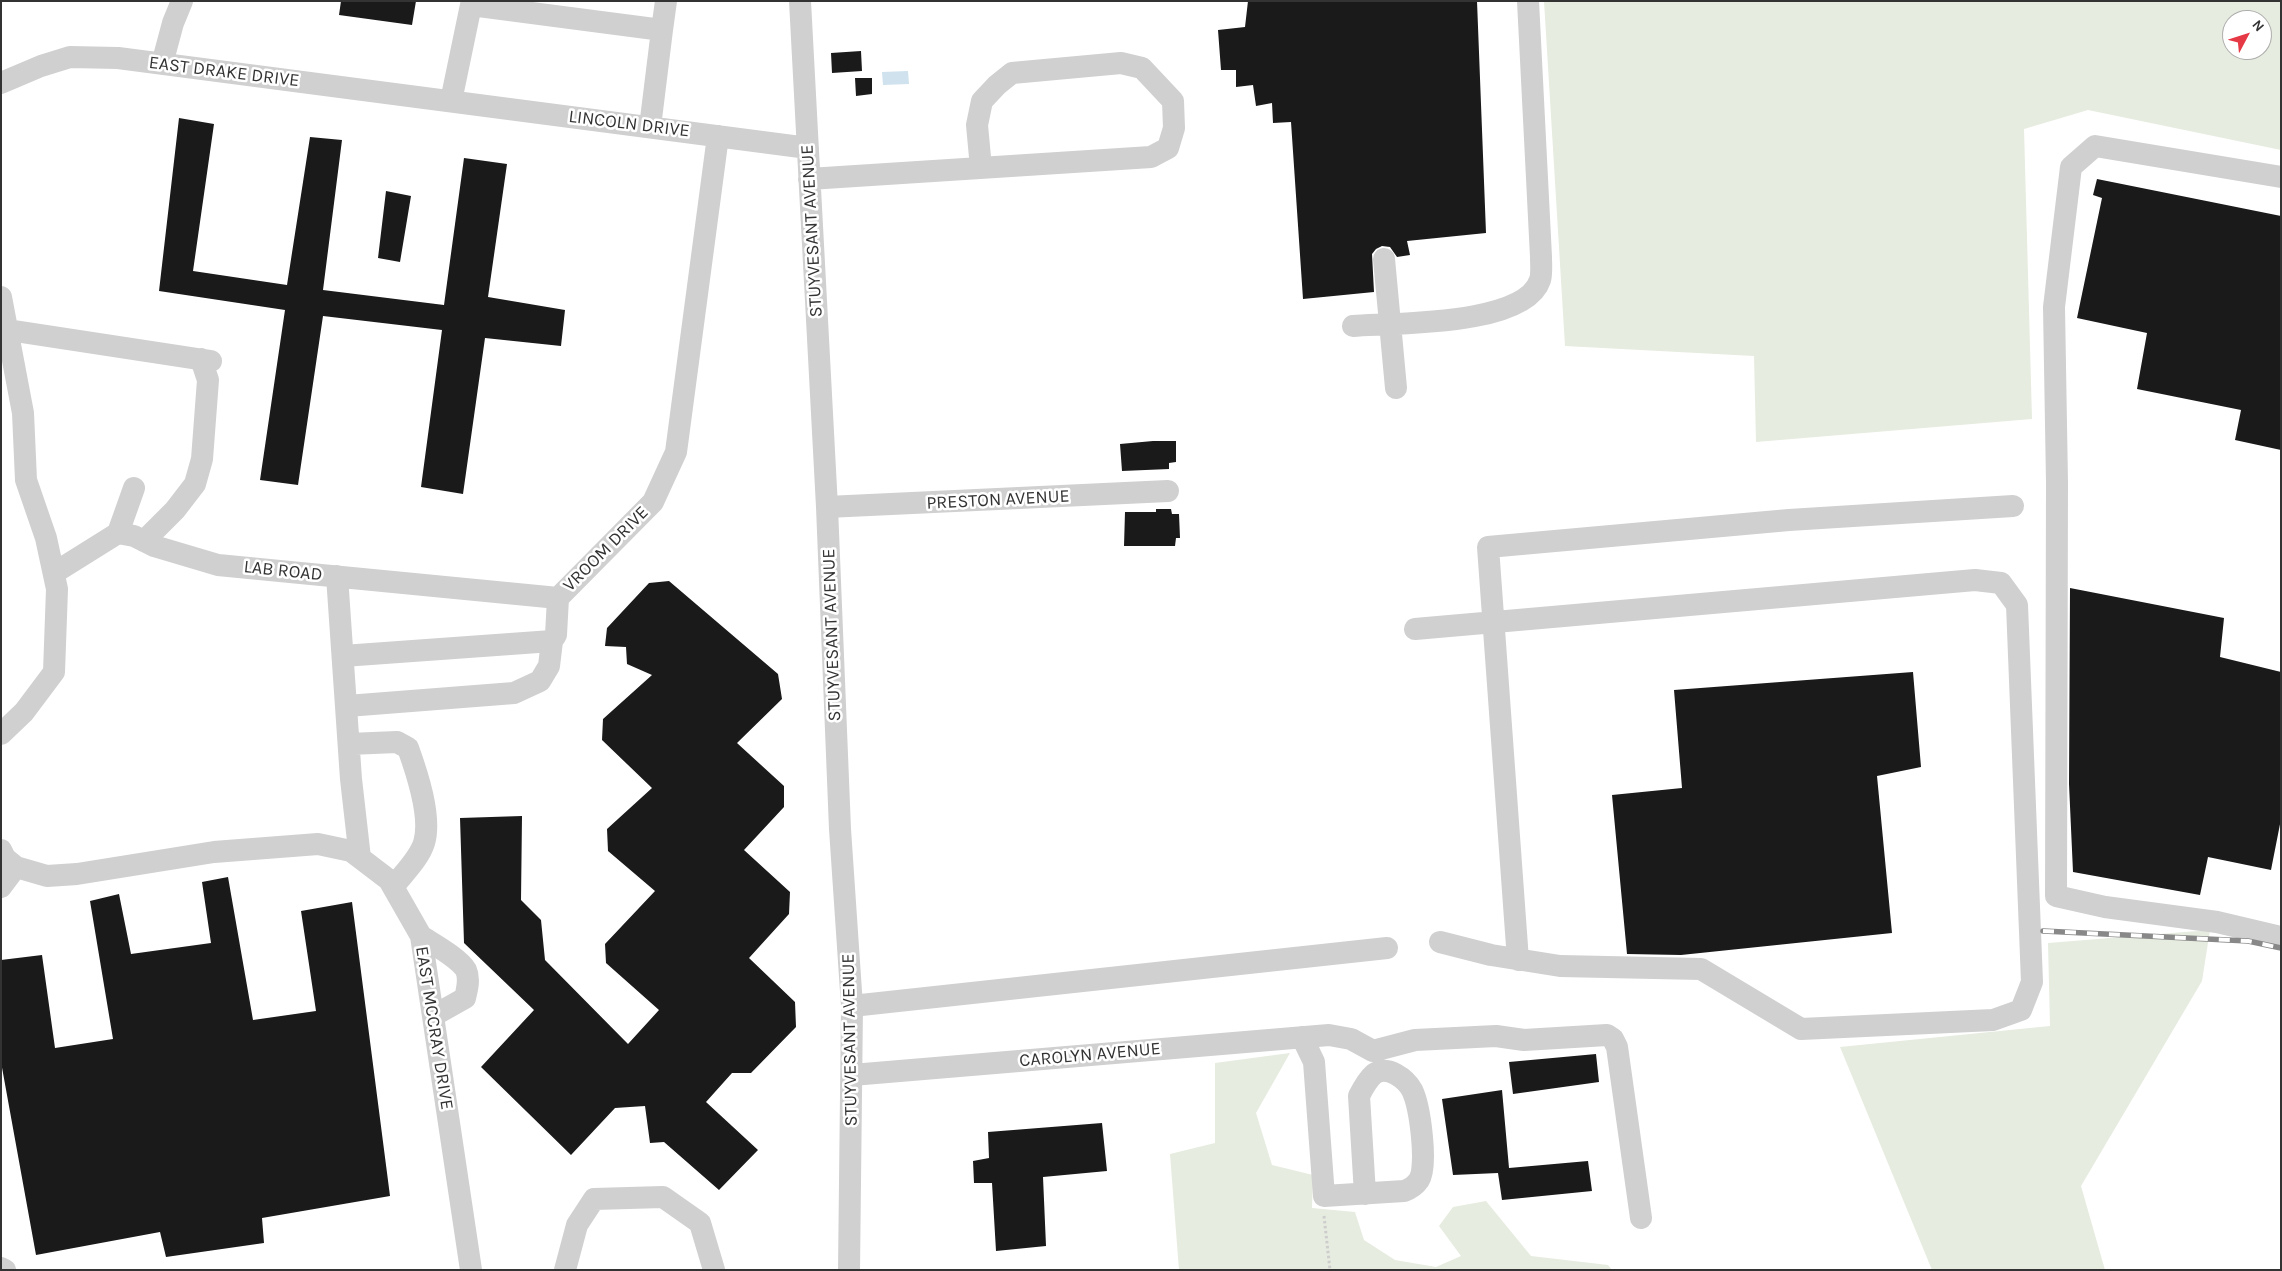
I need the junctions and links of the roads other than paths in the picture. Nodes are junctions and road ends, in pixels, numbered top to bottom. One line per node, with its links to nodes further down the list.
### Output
1 (182, 1): 6 (street)
2 (666, 1): 5 (street)
3 (800, 1): 11 (street, STUYVESANT AVENUE)
4 (1528, 1): 17 (street)
5 (662, 30): 8 (street); 9 (street)
6 (162, 64): 7 (street, EAST DRAKE DRIVE); 8 (street, EAST DRAKE DRIVE)
7 (1, 83)
8 (451, 101): 9 (street, LINCOLN DRIVE)
9 (650, 127): 10 (street, LINCOLN DRIVE)
10 (718, 136): 11 (street, LINCOLN DRIVE); 29 (street, VROOM DRIVE)
11 (808, 148): 14 (street, STUYVESANT AVENUE)
12 (981, 168): 12 (street); 14 (street)
13 (2281, 177): 43 (street)
14 (809, 179): 24 (street, STUYVESANT AVENUE)
15 (1384, 260): 17 (street)
16 (1, 297): 19 (street)
17 (1388, 324): 18 (street); 20 (street)
18 (1353, 326)
19 (5, 331): 26 (street); 27 (street)
20 (1396, 388)
21 (134, 488): 25 (street)
22 (1168, 490): 24 (street, PRESTON AVENUE)
23 (2013, 506): 30 (street)
24 (827, 507): 47 (street, STUYVESANT AVENUE)
25 (118, 533): 26 (street, LAB ROAD); 27 (street)
26 (144, 541): 28 (street, LAB ROAD)
27 (54, 573): 35 (street)
28 (337, 576): 29 (street, VROOM DRIVE); 33 (street, LAB ROAD)
29 (558, 598): 32 (street)
30 (1493, 622): 31 (street); 46 (street); 46 (street)
31 (1415, 629)
32 (552, 641): 33 (street); 34 (street)
33 (343, 656): 34 (street, LAB ROAD)
34 (347, 706): 36 (street, LAB ROAD)
35 (1, 734)
36 (349, 744): 38 (street, LAB ROAD); 40 (street)
37 (1, 850): 39 (street)
38 (360, 858): 39 (street, EAST MCCRAY DRIVE); 40 (street, EAST MCCRAY DRIVE)
39 (16, 867): 41 (street)
40 (393, 887): 42 (street, EAST MCCRAY DRIVE)
41 (1, 888)
42 (421, 936): 48 (street, EAST MCCRAY DRIVE); 48 (street)
43 (2281, 936)
44 (1440, 942): 46 (street)
45 (1387, 948): 47 (street)
46 (1518, 960)
47 (852, 1006): 51 (street, STUYVESANT AVENUE)
48 (433, 1016): 56 (street, EAST MCCRAY DRIVE)
49 (1302, 1037): 50 (street, CAROLYN AVENUE); 51 (street, CAROLYN AVENUE); 52 (street)
50 (1374, 1062): 52 (street); 52 (street); 53 (street)
51 (852, 1075): 59 (street, STUYVESANT AVENUE)
52 (1365, 1194)
53 (1641, 1218)
54 (1, 1268): 55 (street)
55 (5, 1270)
56 (471, 1270)
57 (566, 1270): 58 (street)
58 (714, 1270)
59 (850, 1270)

